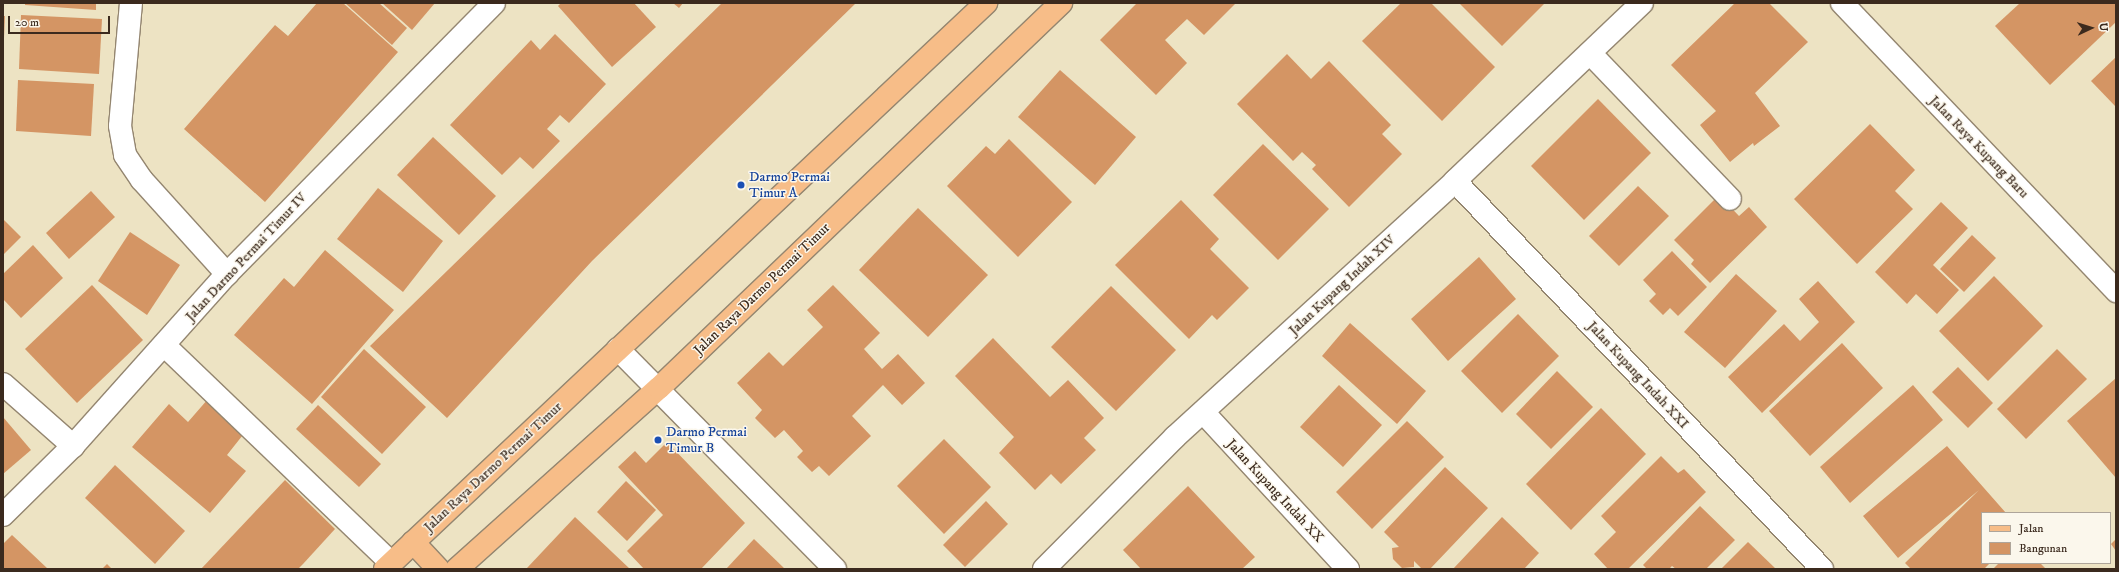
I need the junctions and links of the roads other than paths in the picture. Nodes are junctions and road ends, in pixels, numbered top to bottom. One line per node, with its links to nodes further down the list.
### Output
1 (131, 3): 10 (street)
2 (494, 3): 10 (street, Jalan Darmo Permai Timur IV)
3 (986, 3): 13 (main road, Jalan Raya Darmo Permai Timur)
4 (1061, 3): 15 (main road, Jalan Raya Darmo Permai Timur)
5 (1642, 3): 7 (street, Jalan Kupang Indah XIV)
6 (1842, 3): 11 (street, Jalan Raya Kupang Baru)
7 (1590, 53): 8 (street, Jalan Kupang Indah XIV); 9 (street)
8 (1455, 181): 16 (street, Jalan Kupang Indah XIV); 26 (street, Jalan Kupang Indah XXI)
9 (1730, 199)
10 (227, 274): 12 (street, Jalan Darmo Permai Timur IV)
11 (2116, 291)
12 (164, 345): 17 (street, Jalan Darmo Permai Timur IV); 20 (street)
13 (618, 349): 15 (street); 19 (main road, Jalan Raya Darmo Permai Timur)
14 (3, 384): 17 (street)
15 (659, 388): 22 (main road, Jalan Raya Darmo Permai Timur); 23 (street)
16 (1203, 412): 24 (street, Jalan Kupang Indah XIV); 25 (street, Jalan Kupang Indah XX)
17 (73, 446): 18 (street, Jalan Darmo Permai Timur IV)
18 (3, 515)
19 (414, 542): 20 (main road, Jalan Raya Darmo Permai Timur); 21 (main road)
20 (388, 566)
21 (438, 569)
22 (458, 569)
23 (835, 569)
24 (1044, 569)
25 (1348, 569)
26 (1822, 569)

